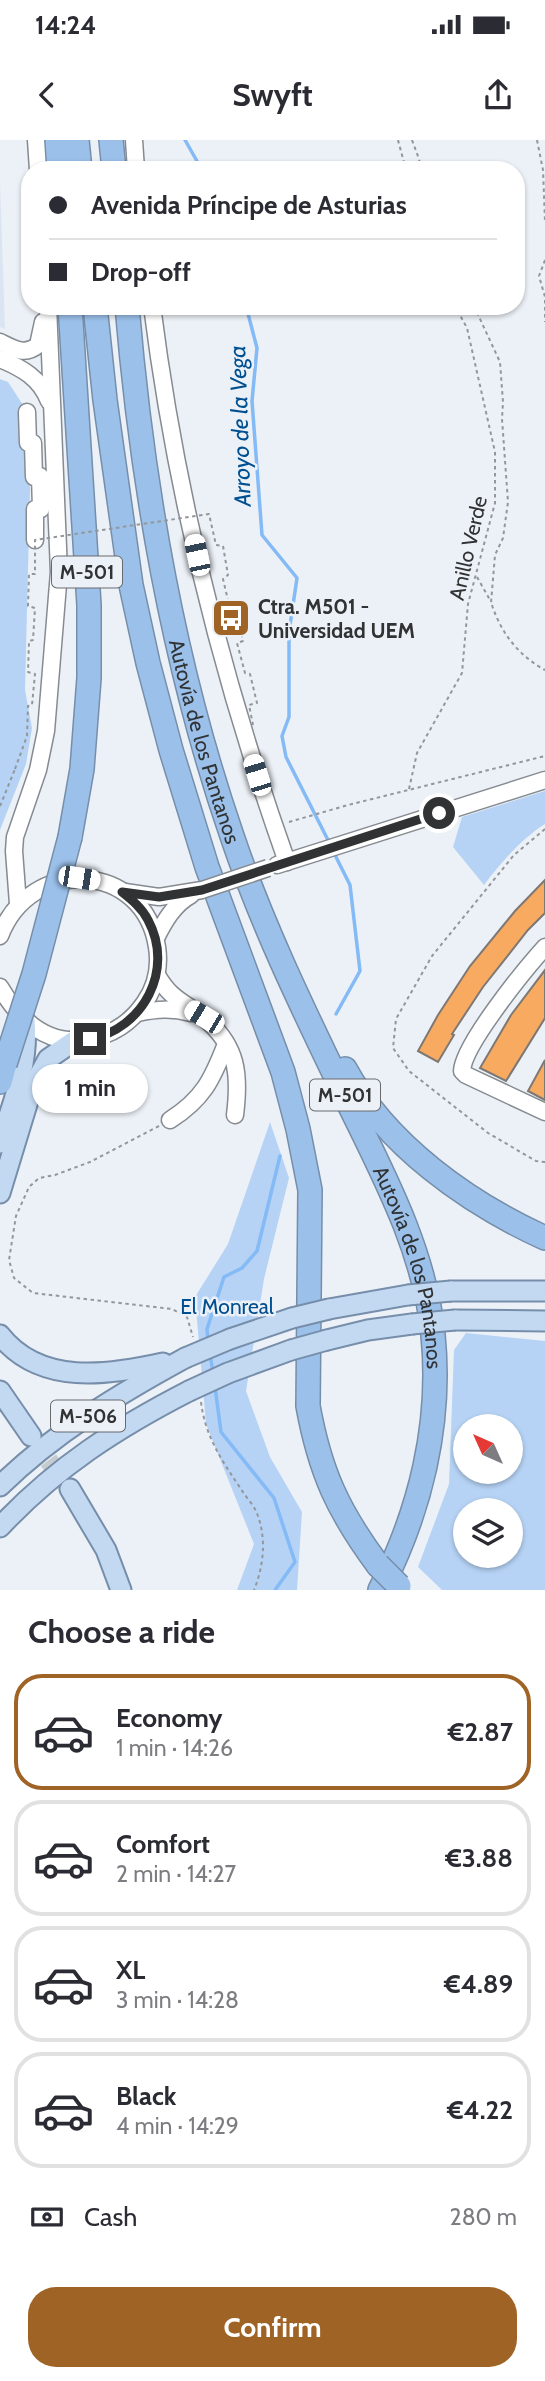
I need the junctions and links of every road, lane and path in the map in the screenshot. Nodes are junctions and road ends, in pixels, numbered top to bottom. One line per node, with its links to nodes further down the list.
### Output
1 (35, 140): 9 (street)
2 (57, 140): 10 (highway)
3 (77, 140): 11 (highway)
4 (111, 140): 12 (highway)
5 (134, 140): 13 (street)
6 (398, 140): 14 (path)
7 (412, 140): 15 (path)
8 (537, 140): 16 (path)
9 (36, 161)
10 (58, 161)
11 (79, 161)
12 (113, 161)
13 (135, 161)
14 (404, 161)
15 (418, 161)
16 (545, 221)
17 (545, 260): 26 (path)
18 (45, 315): 27 (street)
19 (48, 315): 29 (street)
20 (70, 315): 59 (highway, M-501, bridge)
21 (96, 315): 79 (highway, bridge)
22 (128, 315): 48 (highway, Autovía de los Pantanos / M-501)
23 (153, 315): 44 (street)
24 (460, 315): 32 (path, Anillo Verde)
25 (478, 315): 33 (path)
26 (545, 322)
27 (0, 342)
28 (0, 359): 29 (street)
29 (53, 410): 47 (street)
30 (27, 412): 31 (street)
31 (35, 540): 35 (path, bridge); 38 (path, bridge)
32 (476, 575): 33 (path); 39 (path, Anillo Verde)
33 (491, 603): 34 (path)
34 (545, 670)
35 (253, 725)
36 (545, 756): 39 (path)
37 (545, 779): 44 (street)
38 (7, 788): 40 (path); 41 (path)
39 (409, 789): 42 (path)
40 (0, 793)
41 (0, 806)
42 (282, 824)
43 (545, 829): 64 (path)
44 (288, 862): 45 (street, bridge)
45 (202, 890): 46 (street); 50 (street)
46 (122, 892): 47 (street); 50 (street)
47 (18, 904): 49 (street)
48 (258, 905): 66 (highway); 79 (highway, Autovía de los Pantanos / M-501)
49 (2, 928)
50 (156, 938): 52 (street)
51 (545, 947): 60 (street)
52 (157, 975): 54 (street); 55 (street)
53 (0, 987): 56 (street)
54 (138, 1013): 55 (street); 57 (street)
55 (204, 1017): 58 (street)
56 (25, 1021): 57 (street); 63 (main road)
57 (74, 1041): 65 (main road)
58 (226, 1044): 61 (street); 62 (street)
59 (3, 1073)
60 (545, 1112)
61 (235, 1115)
62 (170, 1120): 70 (path)
63 (0, 1143)
64 (545, 1162)
65 (0, 1193)
66 (545, 1238)
67 (545, 1291): 70 (main road, M-506, bridge)
68 (545, 1321): 72 (main road, M-506, bridge)
69 (0, 1335): 70 (main road)
70 (189, 1351): 74 (main road, M-506)
71 (0, 1391): 73 (main road)
72 (195, 1394): 76 (main road, M-506); 81 (path)
73 (31, 1436)
74 (0, 1486)
75 (70, 1489): 80 (main road)
76 (25, 1500): 77 (main road, M-506); 78 (main road)
77 (0, 1527)
78 (0, 1542)
79 (394, 1589)
80 (121, 1590)
81 (254, 1590)

